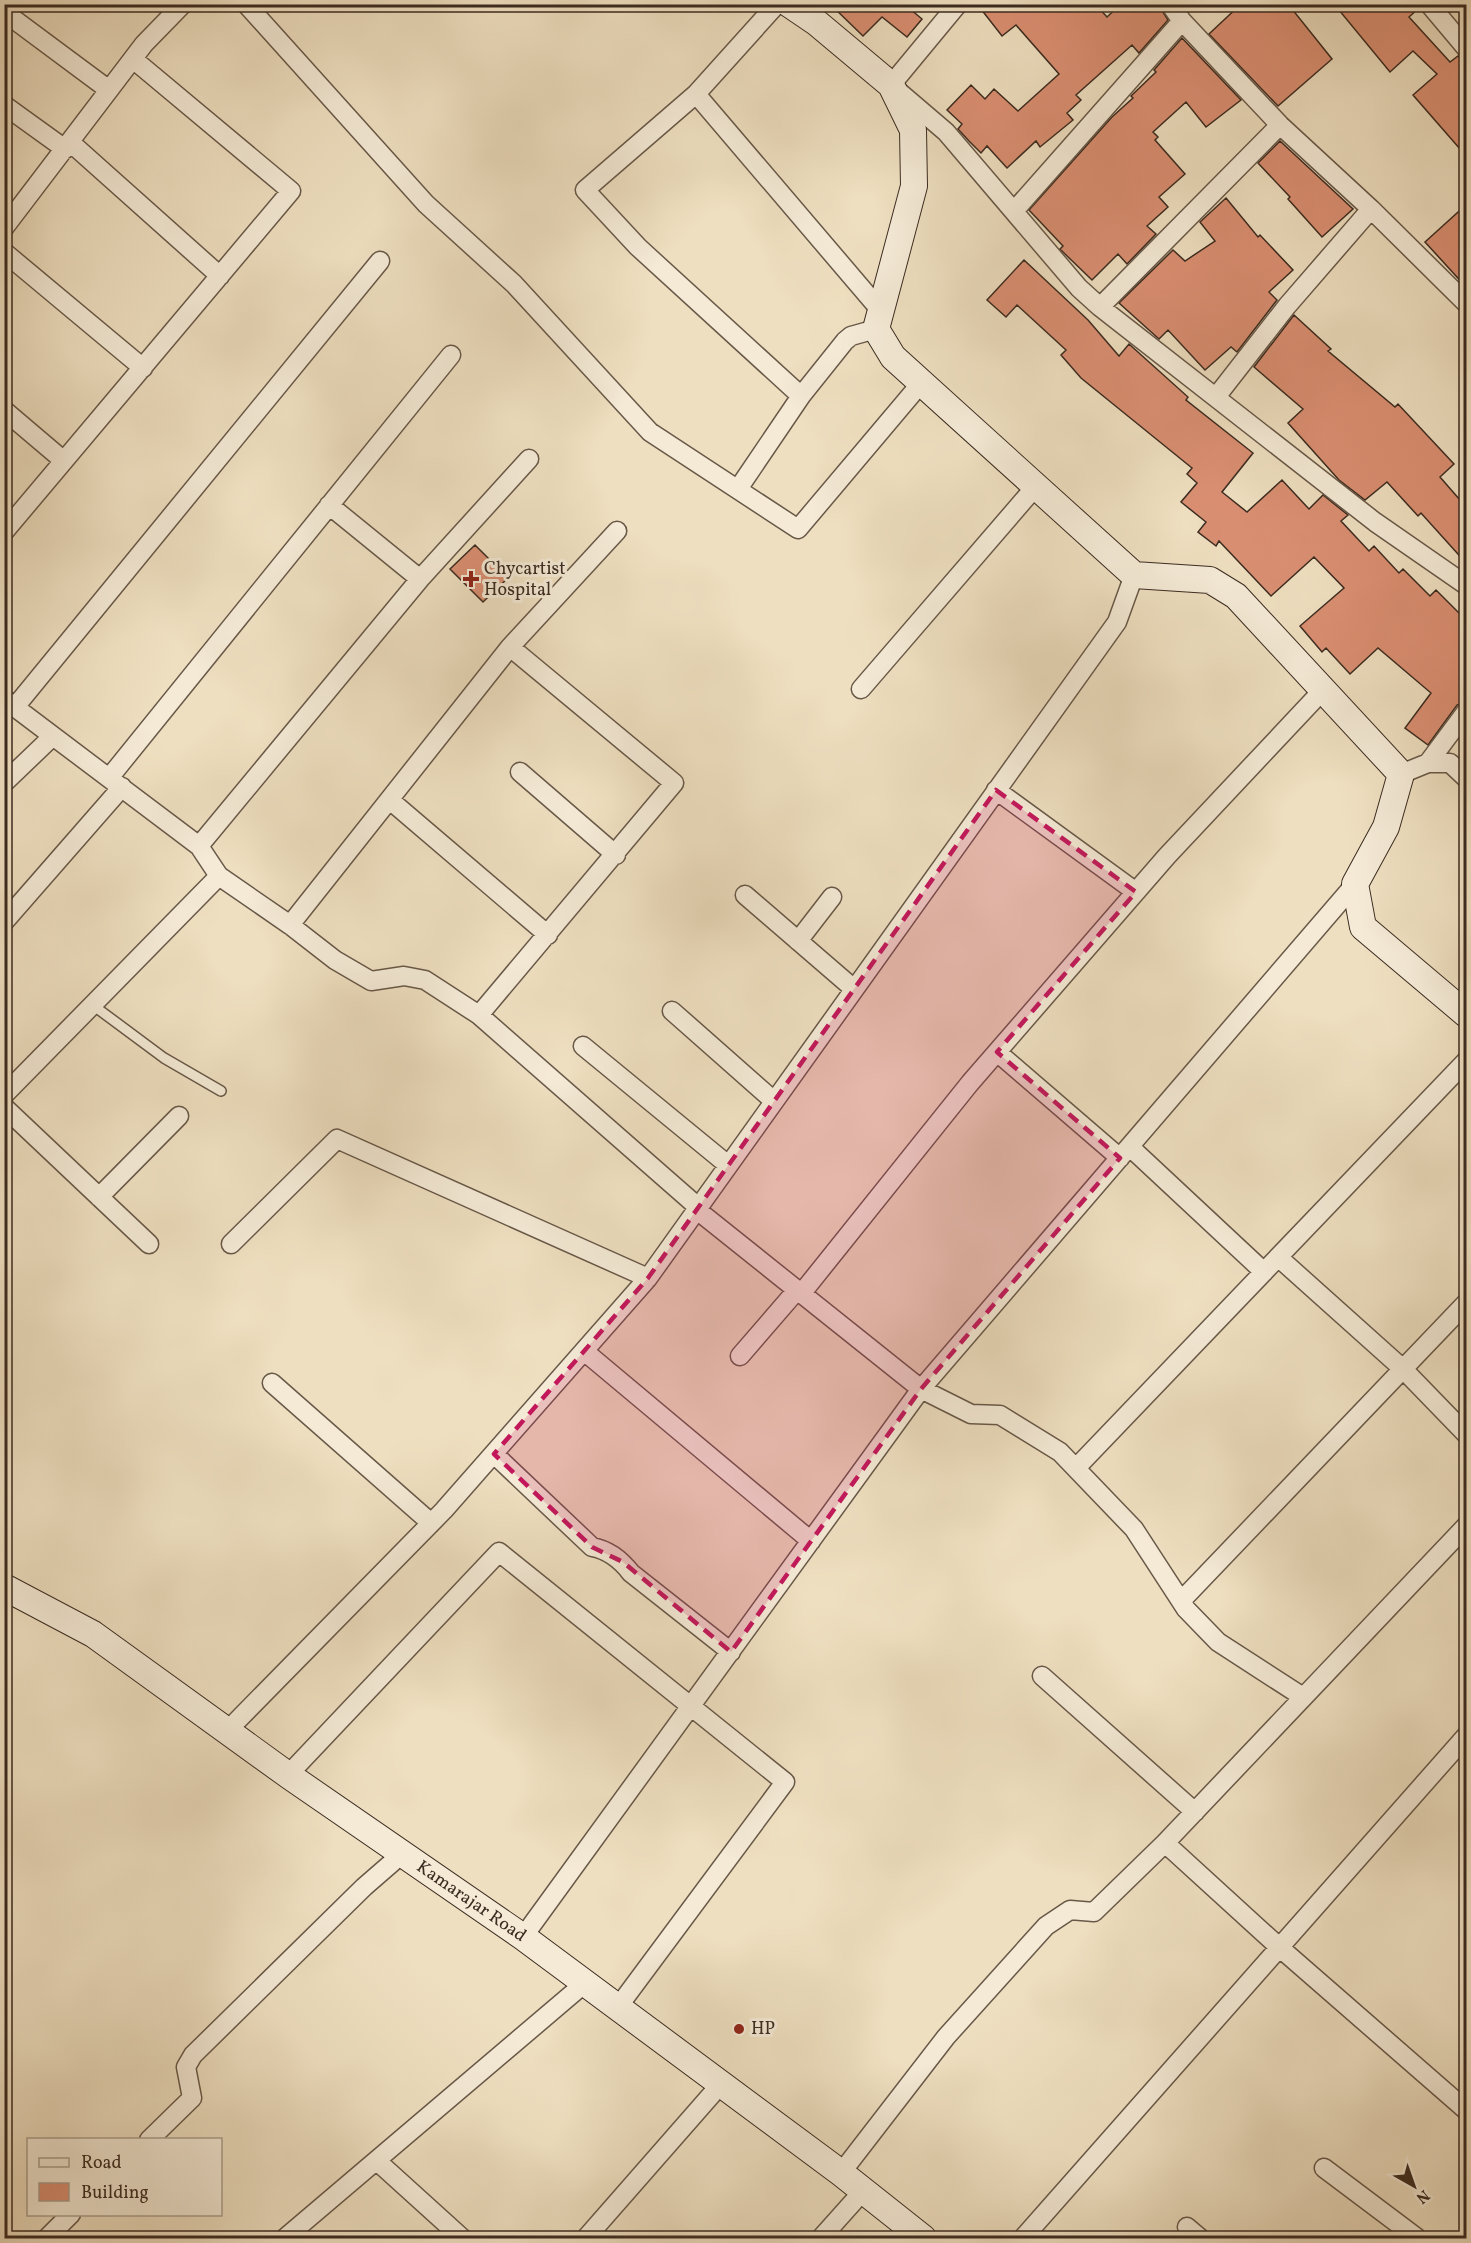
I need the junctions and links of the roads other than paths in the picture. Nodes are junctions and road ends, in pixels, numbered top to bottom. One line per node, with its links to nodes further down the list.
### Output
1 (183, 4): 11 (street)
2 (246, 4): 36 (street)
3 (777, 4): 14 (street)
4 (789, 4): 12 (street)
5 (958, 4): 12 (street)
6 (1170, 4): 9 (street)
7 (1429, 4): 10 (street)
8 (4, 12): 13 (street)
9 (1182, 21): 16 (street); 19 (street)
10 (1467, 48)
11 (133, 59): 13 (street); 23 (street)
12 (891, 85): 19 (street); 26 (street)
13 (109, 90): 17 (street)
14 (696, 94): 26 (street); 30 (street)
15 (4, 105): 17 (street)
16 (1280, 125): 18 (street); 25 (street)
17 (68, 145): 20 (street); 23 (street)
18 (1371, 209): 24 (street); 31 (street)
19 (1014, 211): 25 (street)
20 (4, 228)
21 (4, 252): 28 (street)
22 (380, 261): 46 (street)
23 (220, 276): 28 (street)
24 (1467, 303)
25 (1100, 307): 31 (street)
26 (879, 320): 29 (street); 30 (street)
27 (451, 355): 37 (street)
28 (142, 368): 34 (street)
29 (922, 382): 35 (street); 36 (street)
30 (801, 396): 36 (street)
31 (1216, 397): 42 (street)
32 (4, 410): 34 (street)
33 (529, 459): 41 (street)
34 (64, 461): 39 (street)
35 (1036, 486): 40 (street); 44 (street)
36 (738, 489)
37 (329, 505): 41 (street); 53 (street)
38 (617, 531): 43 (street)
39 (4, 532)
40 (1134, 575): 45 (street); 55 (street)
41 (420, 579): 57 (street)
42 (1467, 585)
43 (510, 648): 56 (street); 58 (street)
44 (861, 689)
45 (1323, 690): 51 (street); 61 (street)
46 (10, 703): 48 (street)
47 (1467, 712): 49 (street)
48 (53, 736): 53 (street); 54 (street)
49 (1428, 763): 51 (street); 52 (street)
50 (520, 772): 58 (street)
51 (1401, 774): 60 (street)
52 (1467, 778)
53 (115, 782): 57 (street); 64 (street)
54 (4, 783)
55 (996, 790): 61 (street); 68 (street)
56 (391, 801): 65 (street); 66 (street)
57 (199, 846): 59 (street)
58 (616, 855): 66 (street)
59 (219, 876): 65 (street); 69 (street)
60 (1355, 884): 71 (street); 81 (street)
61 (1136, 892): 74 (street)
62 (745, 895): 67 (street)
63 (832, 897): 67 (street)
64 (4, 922)
65 (290, 925): 72 (street)
66 (548, 934): 72 (street)
67 (798, 941): 68 (street)
68 (854, 989): 78 (street)
69 (94, 1006): 76 (lane); 77 (street)
70 (672, 1011): 78 (street)
71 (1467, 1014)
72 (479, 1015): 84 (street)
73 (583, 1046): 82 (street)
74 (997, 1052): 81 (street); 90 (street)
75 (1467, 1061): 87 (street)
76 (221, 1091)
77 (4, 1095)
78 (774, 1101): 82 (street)
79 (4, 1107): 83 (street)
80 (179, 1116): 83 (street)
81 (1125, 1152): 88 (street); 96 (street)
82 (728, 1165): 84 (street)
83 (99, 1197): 85 (street)
84 (697, 1208): 89 (street); 90 (street)
85 (149, 1244)
86 (231, 1244): 89 (street)
87 (1278, 1257): 88 (street); 94 (street)
88 (1264, 1272): 99 (street)
89 (648, 1278): 92 (street)
90 (799, 1292): 93 (street); 96 (street)
91 (1467, 1303): 94 (street)
92 (584, 1351): 98 (street); 102 (street)
93 (740, 1356)
94 (1402, 1369): 97 (street); 104 (street)
95 (272, 1383): 100 (street)
96 (921, 1389): 99 (street); 102 (street)
97 (1467, 1434)
98 (494, 1454): 100 (street); 105 (street)
99 (1076, 1468): 104 (street)
100 (431, 1523): 109 (street)
101 (1467, 1526): 107 (street)
102 (811, 1541): 105 (street)
103 (4, 1587): 109 (street, Kamarajar Road)
104 (1181, 1601): 107 (street)
105 (731, 1652): 108 (street)
106 (1042, 1676): 112 (street)
107 (1303, 1697): 112 (street)
108 (692, 1705): 111 (street); 115 (street); 118 (street)
109 (227, 1731): 111 (street, Kamarajar Road)
110 (1467, 1736): 116 (street)
111 (288, 1775): 114 (street, Kamarajar Road)
112 (1196, 1812): 113 (street)
113 (1165, 1843): 116 (street); 124 (street)
114 (402, 1854): 115 (street, Kamarajar Road); 121 (street)
115 (523, 1937): 117 (street, Kamarajar Road)
116 (1279, 1947): 120 (street); 133 (street)
117 (585, 1983): 118 (street, Kamarajar Road); 122 (street)
118 (618, 2007): 119 (street, Kamarajar Road)
119 (720, 2085): 124 (street, Kamarajar Road); 130 (street)
120 (1467, 2110)
121 (150, 2138)
122 (377, 2161): 128 (street); 129 (street)
123 (1324, 2168): 134 (street)
124 (841, 2173): 125 (street, Kamarajar Road)
125 (864, 2191): 131 (street); 132 (street, Kamarajar Road)
126 (69, 2216): 127 (street)
127 (47, 2238)
128 (285, 2238)
129 (462, 2238)
130 (586, 2238)
131 (821, 2238)
132 (923, 2238)
133 (1023, 2238)
134 (1417, 2238)

